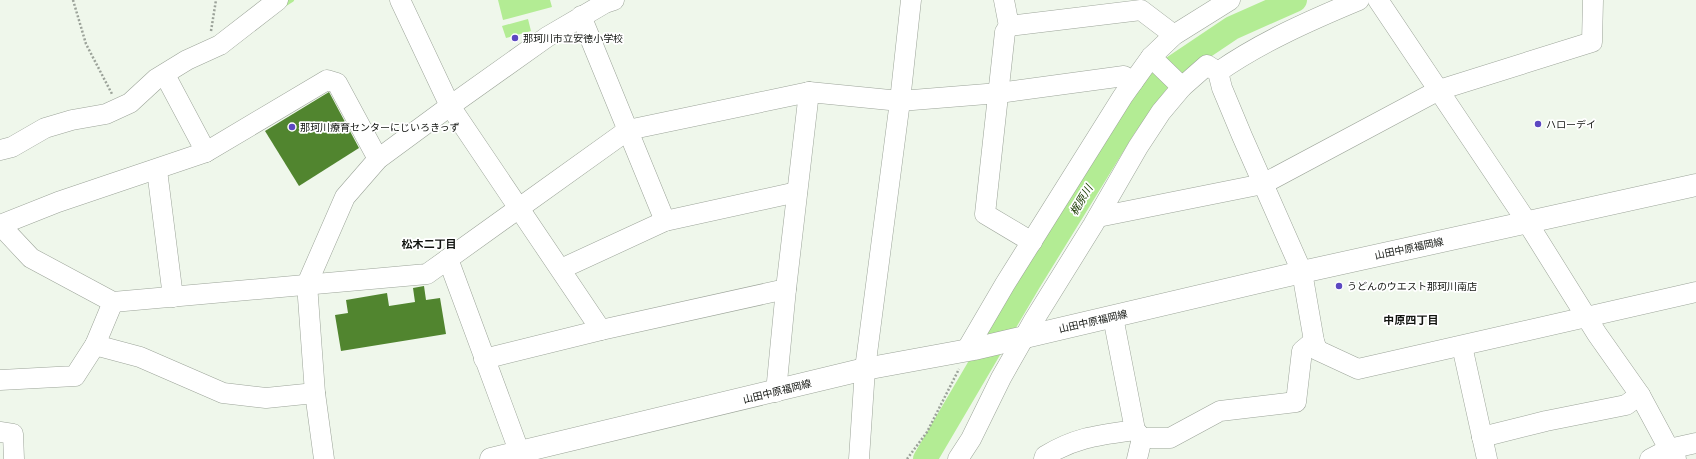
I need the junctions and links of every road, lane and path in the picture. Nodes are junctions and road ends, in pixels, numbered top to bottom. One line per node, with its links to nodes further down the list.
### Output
1 (73, 0): 27 (path)
2 (216, 0): 16 (path)
3 (278, 0): 16 (street)
4 (400, 0): 26 (street)
5 (614, 0): 13 (street)
6 (911, 0): 25 (street)
7 (1004, 0): 14 (street)
8 (1230, 0): 15 (street)
9 (1359, 0): 18 (street)
10 (1378, 0): 22 (street)
11 (1593, 0): 22 (street)
12 (1097, 8): 14 (street); 15 (street)
13 (581, 16): 26 (street); 28 (street)
14 (1009, 26): 24 (street)
15 (1174, 35): 17 (street)
16 (208, 51): 19 (street)
17 (1153, 58): 20 (street); 21 (street)
18 (1218, 72): 21 (street); 33 (street)
19 (165, 75): 27 (street); 30 (street)
20 (1133, 82): 24 (street); 41 (street)
21 (1181, 85): 37 (street)
22 (1439, 90): 33 (street); 39 (street)
23 (810, 92): 25 (street); 28 (street); 35 (street)
24 (999, 93): 25 (street); 41 (street)
25 (900, 101): 59 (street)
26 (450, 106): 31 (street); 36 (street)
27 (119, 109): 29 (street)
28 (628, 130): 36 (street); 38 (street)
29 (0, 150)
30 (206, 152): 31 (street); 32 (street)
31 (378, 159): 45 (street)
32 (157, 170): 40 (street); 48 (street)
33 (1263, 184): 37 (street); 44 (street)
34 (1696, 185): 39 (main road, 山田中原福岡線)
35 (797, 192): 38 (street); 46 (street)
36 (518, 209): 42 (street); 43 (street)
37 (1098, 216): 53 (street)
38 (665, 221): 43 (street)
39 (1527, 222): 44 (main road, 山田中原福岡線); 51 (street)
40 (0, 225): 49 (street)
41 (1032, 242): 57 (street)
42 (448, 259): 45 (street); 58 (street)
43 (561, 269): 52 (street)
44 (1302, 272): 50 (main road, 山田中原福岡線); 54 (street)
45 (307, 284): 48 (street); 62 (street)
46 (786, 289): 52 (street); 61 (street)
47 (1696, 292): 51 (street)
48 (173, 297): 49 (street)
49 (113, 302): 55 (street)
50 (1113, 317): 53 (main road, 山田中原福岡線); 65 (street)
51 (1587, 318): 56 (street); 63 (street)
52 (601, 330): 58 (street)
53 (1018, 338): 57 (main road, 山田中原福岡線); 75 (street)
54 (1314, 341): 56 (street); 65 (street)
55 (95, 345): 60 (street); 62 (street)
56 (1462, 346): 66 (street)
57 (970, 349): 59 (main road, 山田中原福岡線); 74 (path)
58 (484, 359): 69 (street)
59 (865, 369): 61 (main road, 山田中原福岡線); 73 (street)
60 (0, 380)
61 (776, 392): 69 (main road, 山田中原福岡線)
62 (315, 393): 71 (street)
63 (1640, 395): 66 (street); 68 (street)
64 (0, 432): 70 (street)
65 (1139, 434): 76 (street); 77 (street)
66 (1482, 437): 78 (street)
67 (1696, 443): 68 (street)
68 (1672, 454): 79 (street)
69 (521, 456): 72 (main road, 山田中原福岡線)
70 (14, 459)
71 (324, 459)
72 (491, 459)
73 (859, 459)
74 (907, 459)
75 (958, 459)
76 (1044, 459)
77 (1136, 459)
78 (1487, 459)
79 (1650, 459)

